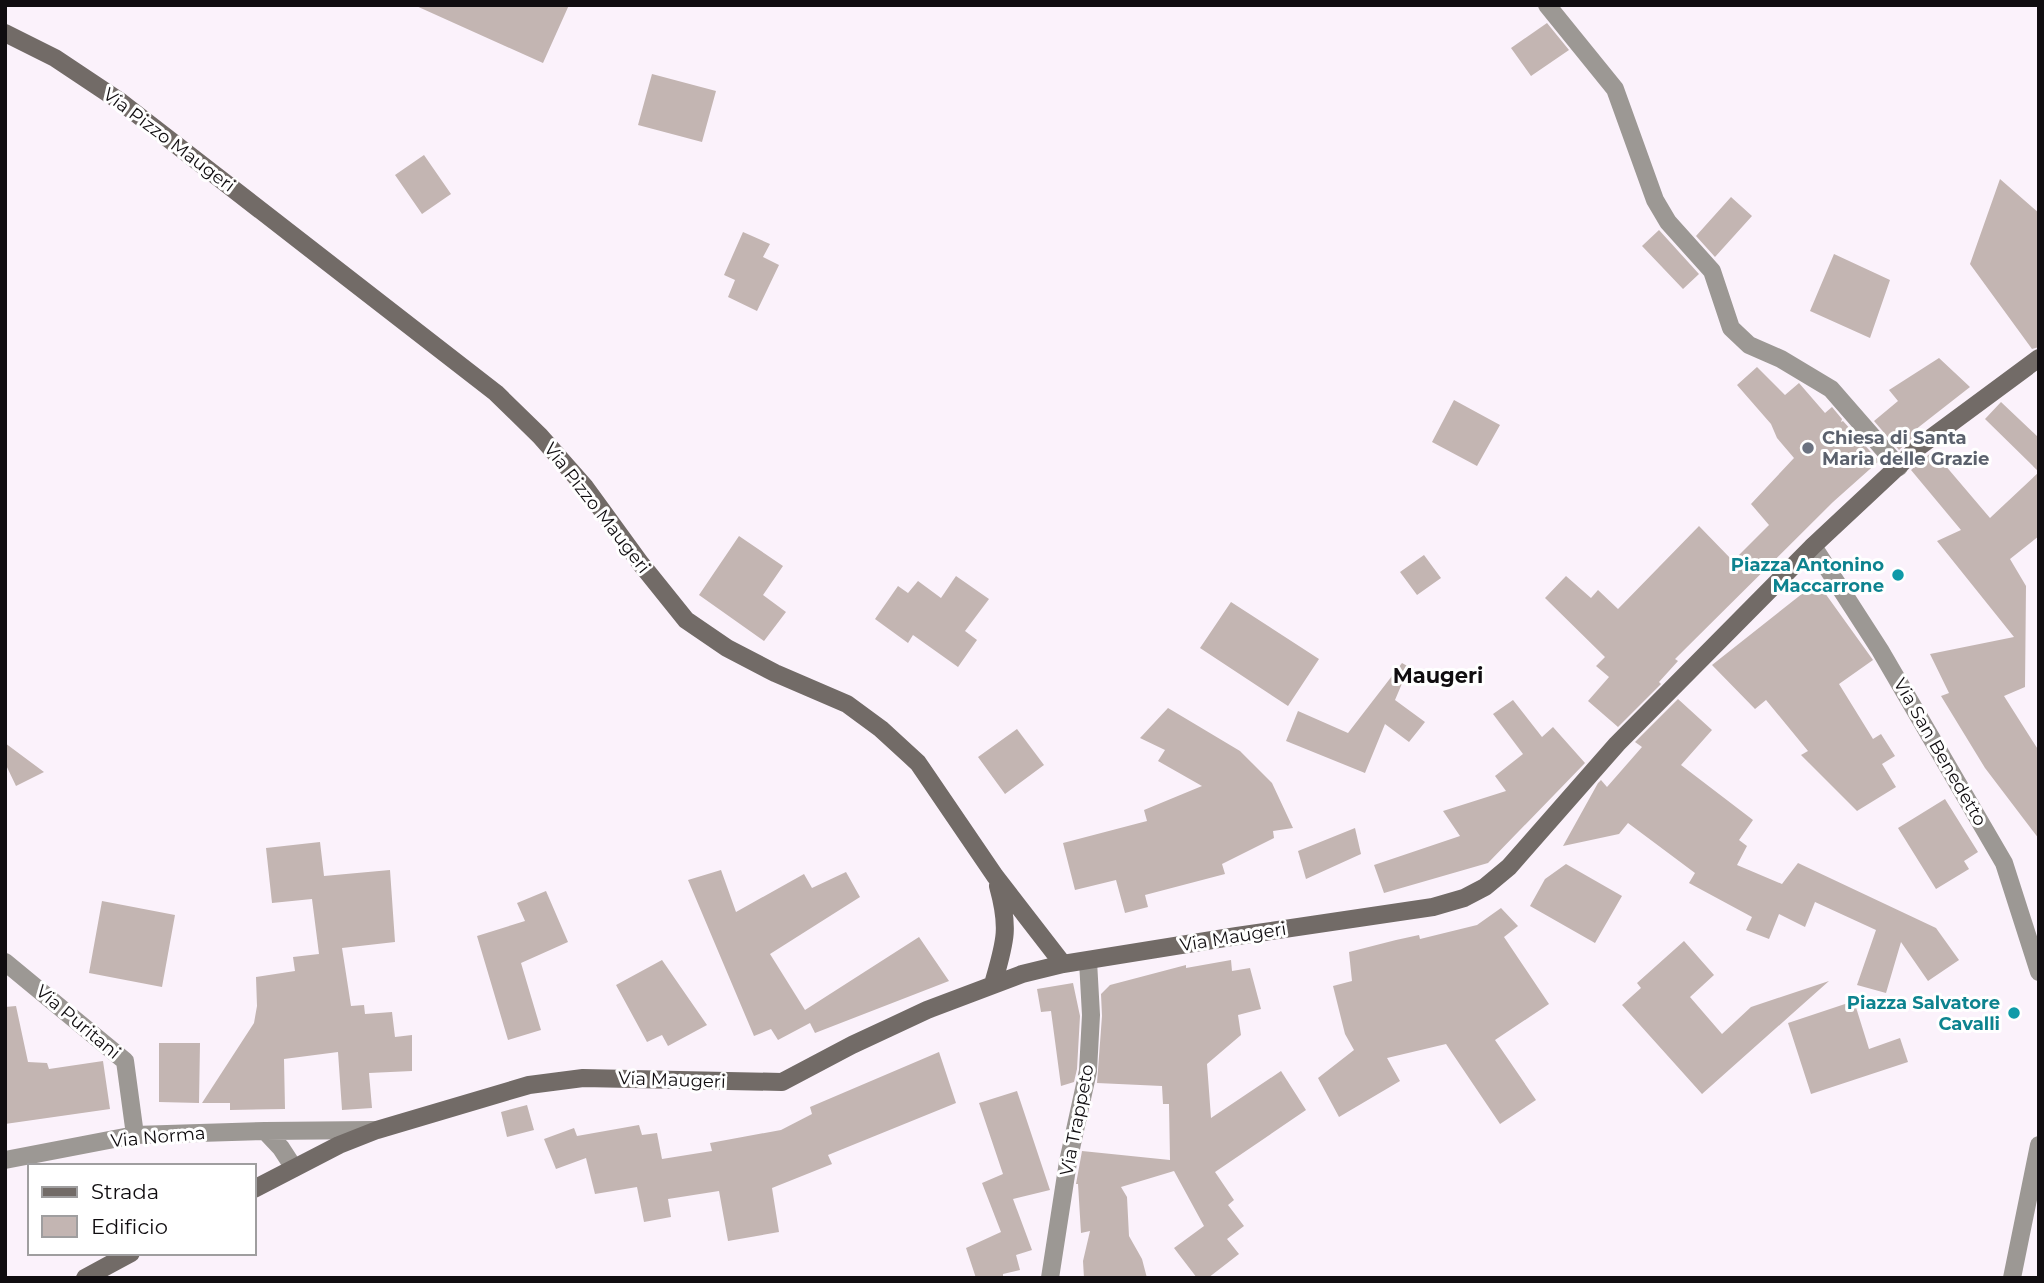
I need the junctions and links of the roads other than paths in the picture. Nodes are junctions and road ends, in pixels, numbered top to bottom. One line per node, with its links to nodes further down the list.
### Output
1 (1547, 5): 4 (street)
2 (5, 33): 6 (street, Via Pizzo Maugeri)
3 (2039, 358): 4 (street, Via Maugeri)
4 (1899, 467): 5 (street, Via Maugeri)
5 (1813, 546): 7 (street, Via Maugeri); 10 (street, Via San Benedetto)
6 (995, 876): 9 (street, Via Pizzo Maugeri); 11 (street)
7 (1088, 961): 9 (street, Via Maugeri); 21 (street, Via Trappeto)
8 (5, 962): 14 (street, Via Puritani)
9 (1063, 964): 11 (street, Via Maugeri)
10 (2039, 972)
11 (993, 984): 12 (street, Via Maugeri)
12 (377, 1130): 13 (street, Via Norma); 17 (street, Via Maugeri)
13 (265, 1131): 14 (street, Via Norma); 17 (street)
14 (135, 1135): 16 (street, Via Norma)
15 (2039, 1145): 22 (street)
16 (5, 1160)
17 (294, 1168): 18 (street, Via Maugeri)
18 (256, 1188)
19 (127, 1255): 20 (street)
20 (85, 1278)
21 (1050, 1278)
22 (2012, 1278)

